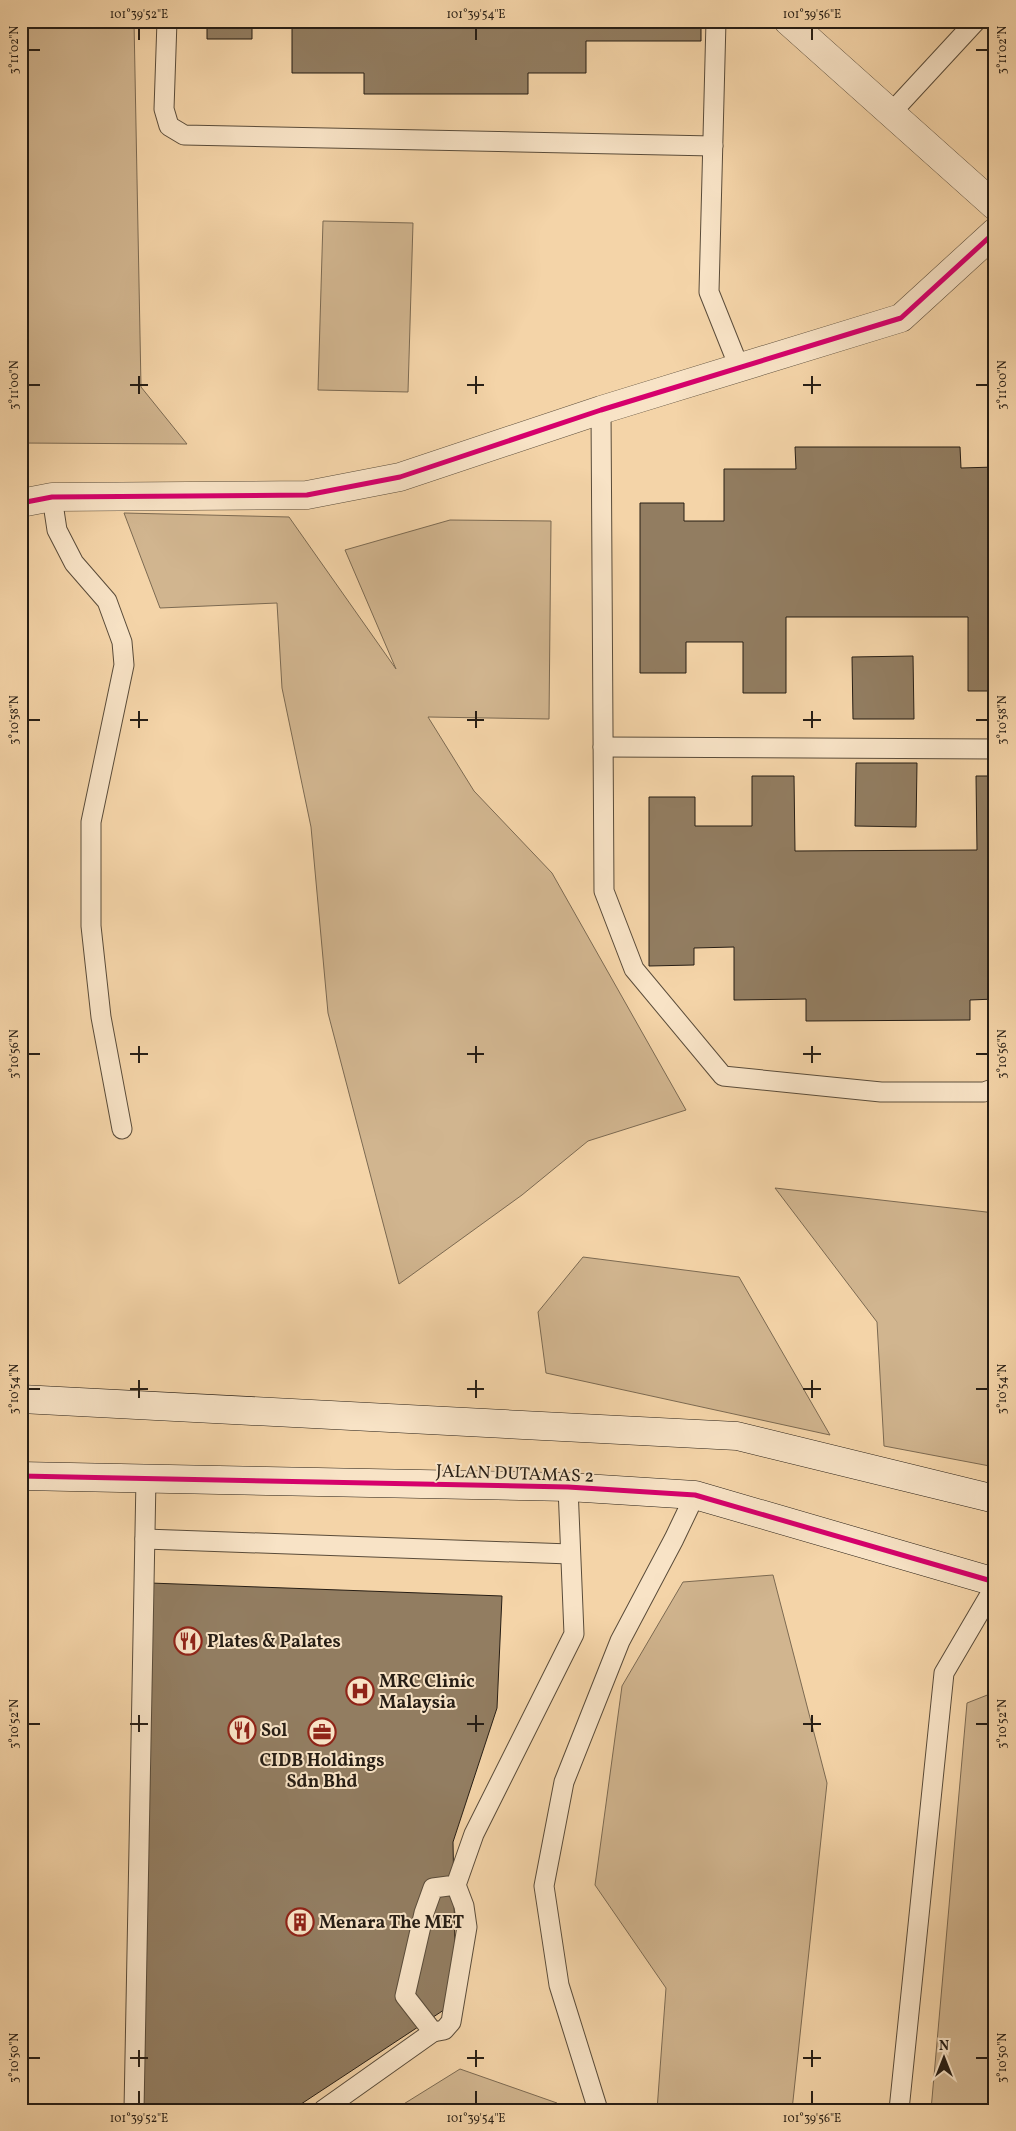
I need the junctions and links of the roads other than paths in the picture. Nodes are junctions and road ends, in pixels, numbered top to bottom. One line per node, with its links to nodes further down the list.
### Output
1 (167, 21): 6 (lane)
2 (716, 21): 6 (lane)
3 (788, 21): 5 (street)
4 (976, 21): 5 (lane)
5 (891, 113): 7 (street)
6 (713, 146): 9 (lane)
7 (995, 206)
8 (995, 232): 9 (street)
9 (739, 367): 10 (street)
10 (601, 410): 11 (street); 13 (lane)
11 (52, 497): 12 (street); 16 (lane)
12 (21, 503)
13 (603, 747): 14 (lane); 15 (lane)
14 (995, 749)
15 (995, 1088)
16 (122, 1129)
17 (23, 1398): 22 (street)
18 (21, 1476): 19 (street, JALAN DUTAMAS 2)
19 (146, 1478): 20 (street, JALAN DUTAMAS 2); 23 (lane)
20 (568, 1487): 21 (street, JALAN DUTAMAS 2); 24 (lane)
21 (695, 1495): 25 (street, JALAN DUTAMAS 2); 30 (lane)
22 (995, 1499)
23 (145, 1539): 24 (lane); 28 (lane)
24 (570, 1554): 26 (lane)
25 (995, 1584): 31 (lane)
26 (456, 1884): 27 (lane); 27 (lane)
27 (433, 2032): 29 (lane)
28 (134, 2110)
29 (323, 2110)
30 (598, 2110)
31 (899, 2110)

